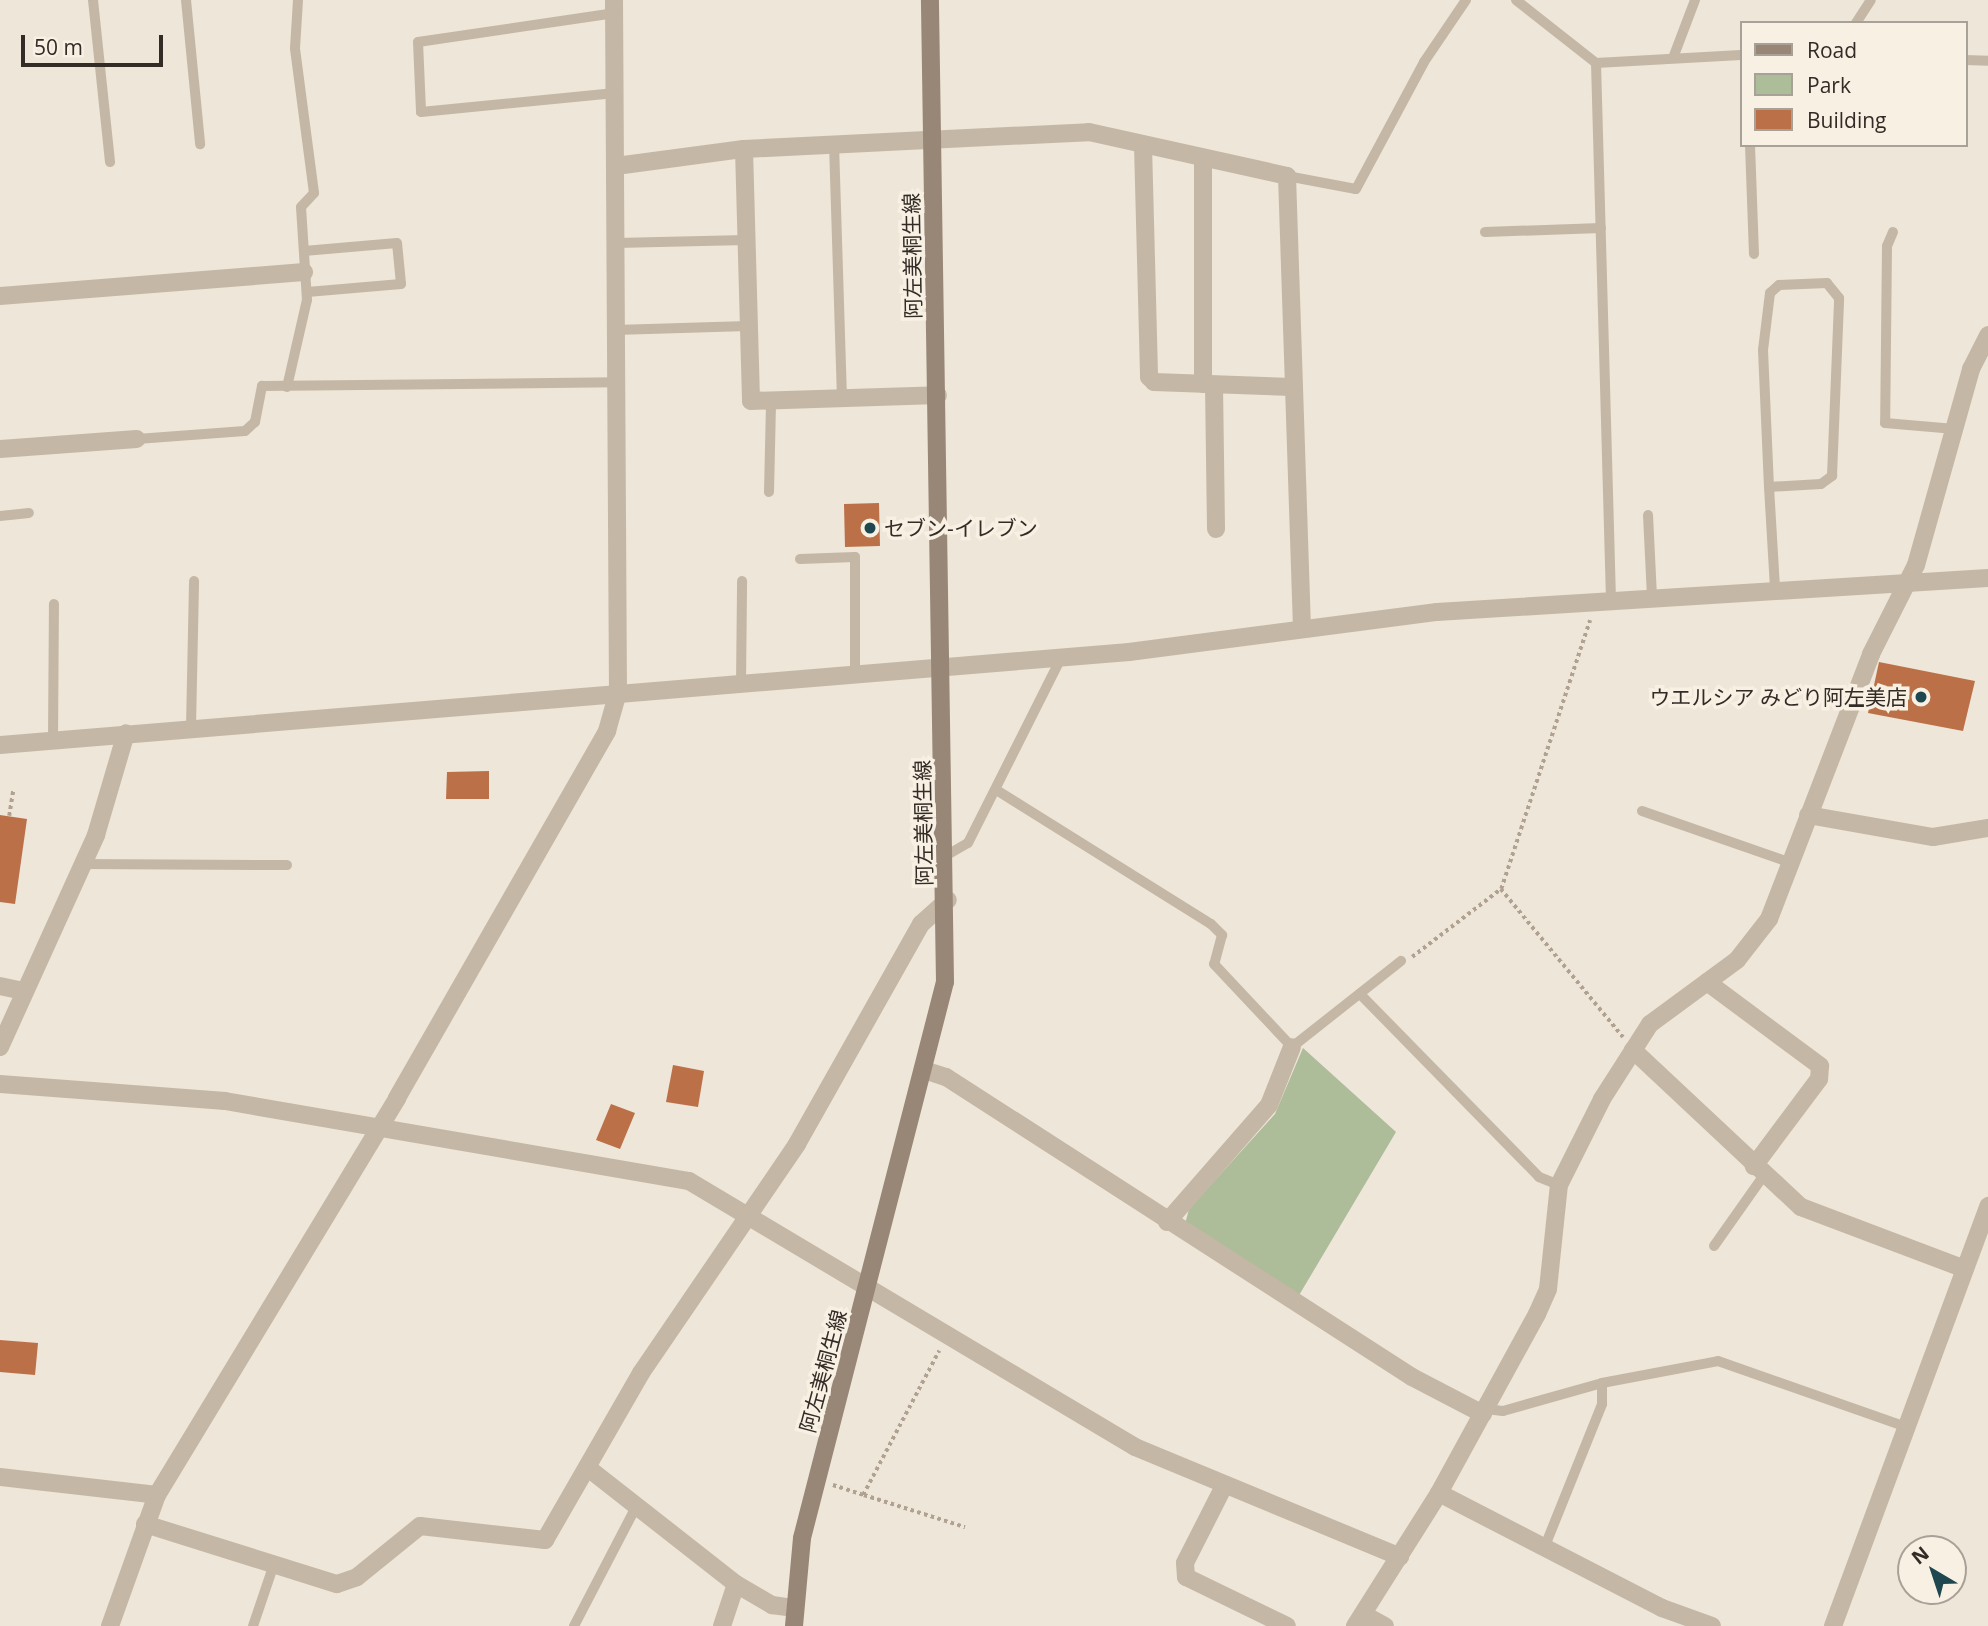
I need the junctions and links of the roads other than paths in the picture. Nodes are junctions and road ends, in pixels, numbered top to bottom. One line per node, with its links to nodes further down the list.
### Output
1 (93, 0): 24 (lane)
2 (186, 0): 18 (lane)
3 (298, 0): 32 (lane)
4 (930, 0): 17 (main road, 阿左美桐生線)
5 (1466, 0): 26 (lane)
6 (1516, 0): 15 (lane)
7 (1695, 0): 12 (lane)
8 (1871, 0): 10 (lane)
9 (615, 6): 16 (street); 16 (lane)
10 (1857, 21)
11 (1740, 55): 12 (lane)
12 (1672, 58): 15 (lane)
13 (1967, 60): 14 (lane)
14 (1988, 61)
15 (1596, 63): 27 (lane)
16 (615, 93): 25 (street)
17 (932, 139): 19 (street); 20 (street); 44 (main road, 阿左美桐生線)
18 (200, 144)
19 (834, 144): 22 (street); 45 (lane)
20 (1143, 145): 23 (street); 41 (street)
21 (1750, 147): 33 (lane)
22 (744, 149): 25 (street); 30 (street)
23 (1203, 160): 26 (street); 41 (street)
24 (110, 162)
25 (616, 166): 31 (street)
26 (1287, 176): 43 (street)
27 (1601, 229): 28 (lane); 63 (lane)
28 (1485, 232)
29 (1893, 232): 47 (lane)
30 (746, 240): 31 (lane); 37 (street)
31 (615, 243): 38 (street)
32 (304, 251): 34 (lane); 35 (lane)
33 (1754, 254)
34 (304, 272): 35 (lane); 36 (street)
35 (307, 292): 42 (lane)
36 (0, 296)
37 (747, 326): 38 (lane); 46 (street)
38 (615, 330): 40 (street)
39 (1985, 346): 47 (street)
40 (615, 382): 42 (lane); 70 (street)
41 (1209, 384): 43 (street); 55 (street)
42 (287, 387): 48 (lane)
43 (1292, 387): 65 (street)
44 (938, 395): 45 (street); 67 (main road, 阿左美桐生線)
45 (842, 400): 46 (street)
46 (771, 402): 51 (lane)
47 (1955, 429): 60 (street)
48 (137, 439): 49 (street)
49 (0, 449)
50 (1769, 487): 50 (lane); 61 (lane)
51 (769, 492)
52 (29, 513): 54 (lane)
53 (1648, 515): 62 (lane)
54 (0, 516)
55 (1216, 529)
56 (800, 559): 68 (lane)
57 (1988, 578): 60 (street)
58 (194, 581): 71 (lane)
59 (742, 581): 69 (lane)
60 (1906, 582): 61 (street); 77 (street)
61 (1774, 588): 62 (street)
62 (1652, 597): 63 (street)
63 (1611, 600): 65 (street)
64 (54, 604): 73 (lane)
65 (1302, 628): 66 (street)
66 (1061, 658): 67 (street); 75 (lane)
67 (943, 668): 68 (street); 79 (main road, 阿左美桐生線)
68 (855, 674): 69 (street)
69 (741, 684): 70 (street)
70 (618, 692): 71 (street); 94 (street)
71 (191, 727): 72 (street)
72 (126, 733): 73 (street); 81 (street)
73 (53, 740): 74 (street)
74 (0, 745)
75 (998, 791): 79 (lane); 90 (lane)
76 (1642, 811): 80 (lane)
77 (1808, 815): 78 (street); 80 (street)
78 (1988, 828)
79 (947, 855): 83 (main road, 阿左美桐生線)
80 (1791, 863): 85 (street)
81 (82, 864): 82 (lane); 87 (street)
82 (287, 865)
83 (948, 900): 92 (main road, 阿左美桐生線); 98 (street)
84 (1401, 961): 88 (lane)
85 (1707, 982): 91 (street); 95 (street)
86 (0, 986): 87 (street)
87 (23, 991): 89 (street)
88 (1360, 994): 90 (lane); 96 (lane)
89 (0, 1047)
90 (1293, 1047): 99 (street)
91 (1633, 1050): 95 (street); 96 (street)
92 (927, 1072): 99 (street); 102 (main road, 阿左美桐生線)
93 (0, 1084): 94 (street)
94 (381, 1125): 98 (street); 110 (street)
95 (1759, 1171): 100 (lane); 101 (street)
96 (1559, 1185): 104 (street)
97 (1988, 1206): 101 (street)
98 (747, 1216): 102 (street); 106 (street)
99 (1167, 1222): 104 (street)
100 (1714, 1246)
101 (1965, 1269): 105 (street)
102 (869, 1287): 108 (street); 117 (main road, 阿左美桐生線)
103 (1602, 1382): 104 (lane); 105 (lane); 113 (lane)
104 (1484, 1411): 109 (street)
105 (1904, 1426): 126 (street)
106 (588, 1468): 111 (street); 115 (street)
107 (0, 1477): 110 (street)
108 (1224, 1486): 114 (street); 123 (street)
109 (1439, 1493): 113 (street); 114 (street)
110 (157, 1494): 112 (street)
111 (637, 1505): 116 (street); 121 (lane)
112 (145, 1524): 115 (street); 119 (street)
113 (1545, 1546): 125 (street)
114 (1400, 1557): 118 (street)
115 (273, 1567): 120 (lane)
116 (736, 1584): 117 (street); 122 (street)
117 (793, 1617)
118 (1359, 1620): 124 (street)
119 (110, 1626)
120 (253, 1626)
121 (574, 1626)
122 (722, 1626)
123 (1287, 1626)
124 (1385, 1626)
125 (1712, 1626)
126 (1833, 1626)

